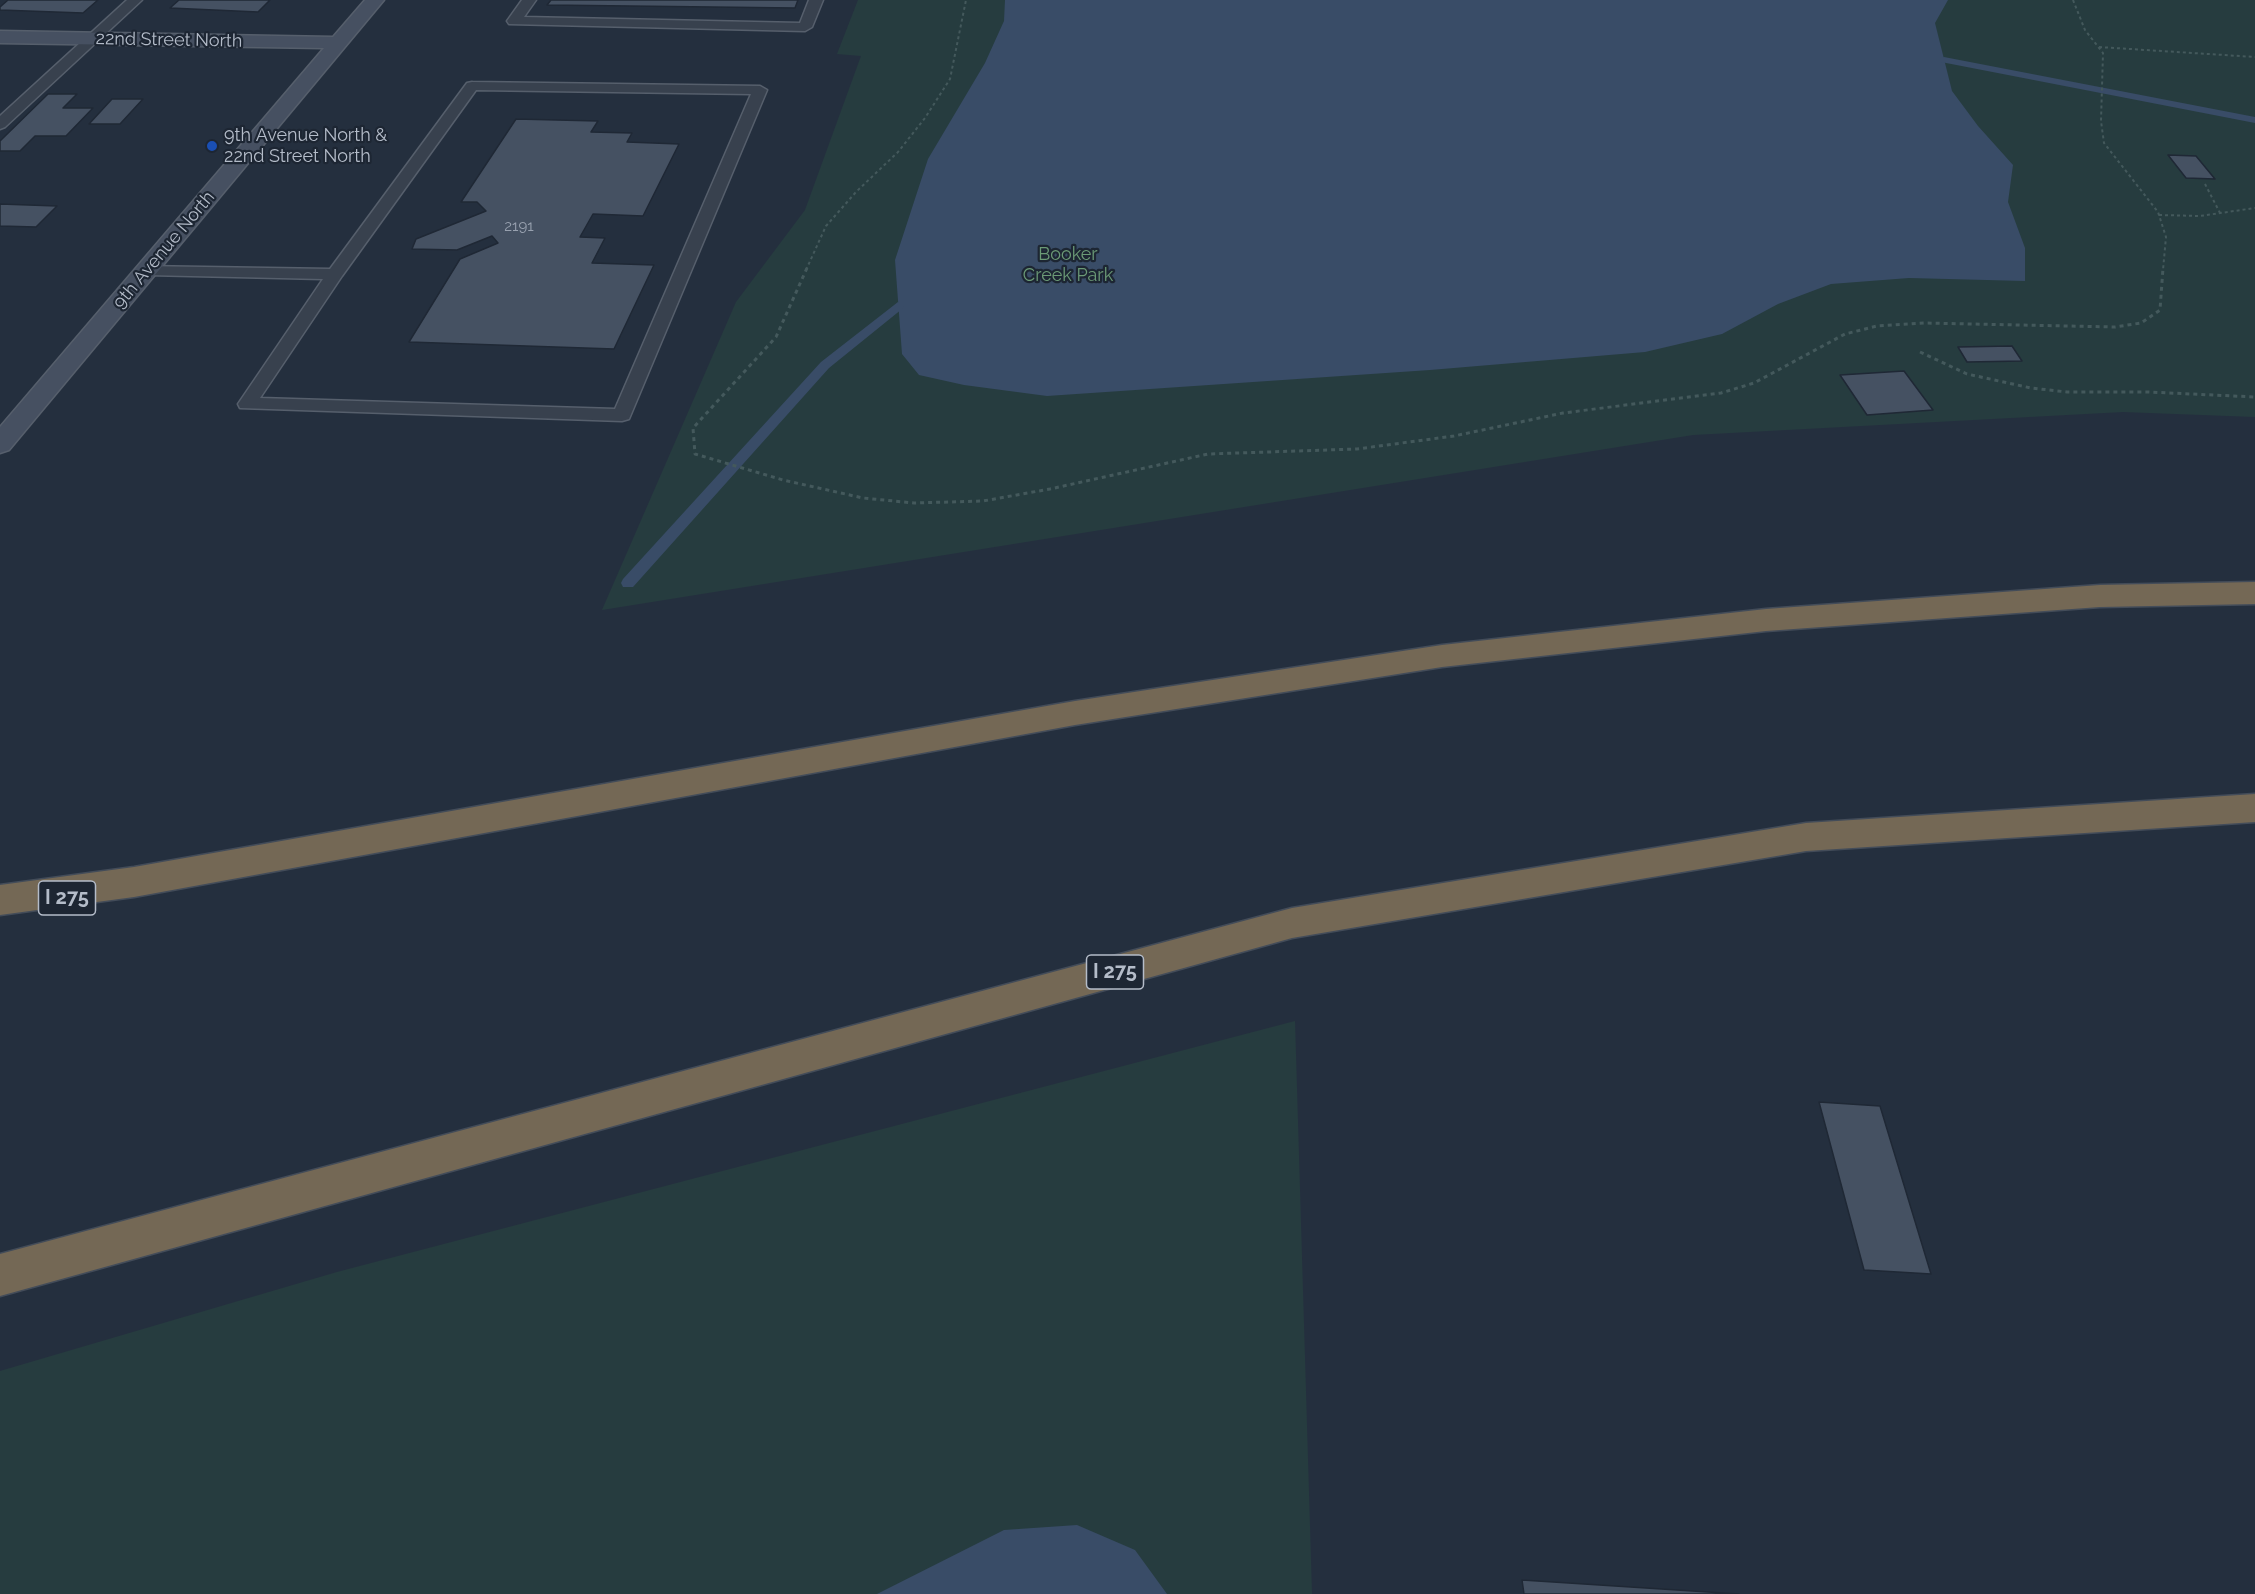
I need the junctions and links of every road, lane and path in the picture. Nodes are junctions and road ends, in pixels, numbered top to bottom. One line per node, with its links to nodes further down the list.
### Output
1 (135, 0): 8 (lane)
2 (375, 0): 9 (street, 9th Avenue North)
3 (529, 0): 4 (lane)
4 (816, 0)
5 (966, 0): 16 (path)
6 (2073, 0): 10 (path)
7 (0, 37): 8 (street, 22nd Street North)
8 (93, 39): 9 (street, 22nd Street North); 12 (lane)
9 (339, 43): 17 (street, 9th Avenue North)
10 (2098, 47): 11 (path); 16 (path)
11 (2255, 57)
12 (0, 124)
13 (2205, 184): 15 (path)
14 (2255, 208): 15 (path)
15 (2220, 213): 16 (path)
16 (2159, 215)
17 (147, 270): 18 (lane); 21 (street, 9th Avenue North)
18 (335, 274): 18 (lane)
19 (1920, 352): 20 (path)
20 (2255, 397)
21 (0, 444)
22 (2255, 593): 24 (highway, I 275)
23 (2255, 808): 27 (highway, I 275)
24 (134, 882): 25 (highway); 26 (highway, I 275)
25 (0, 900)
26 (0, 913)
27 (0, 1275)

